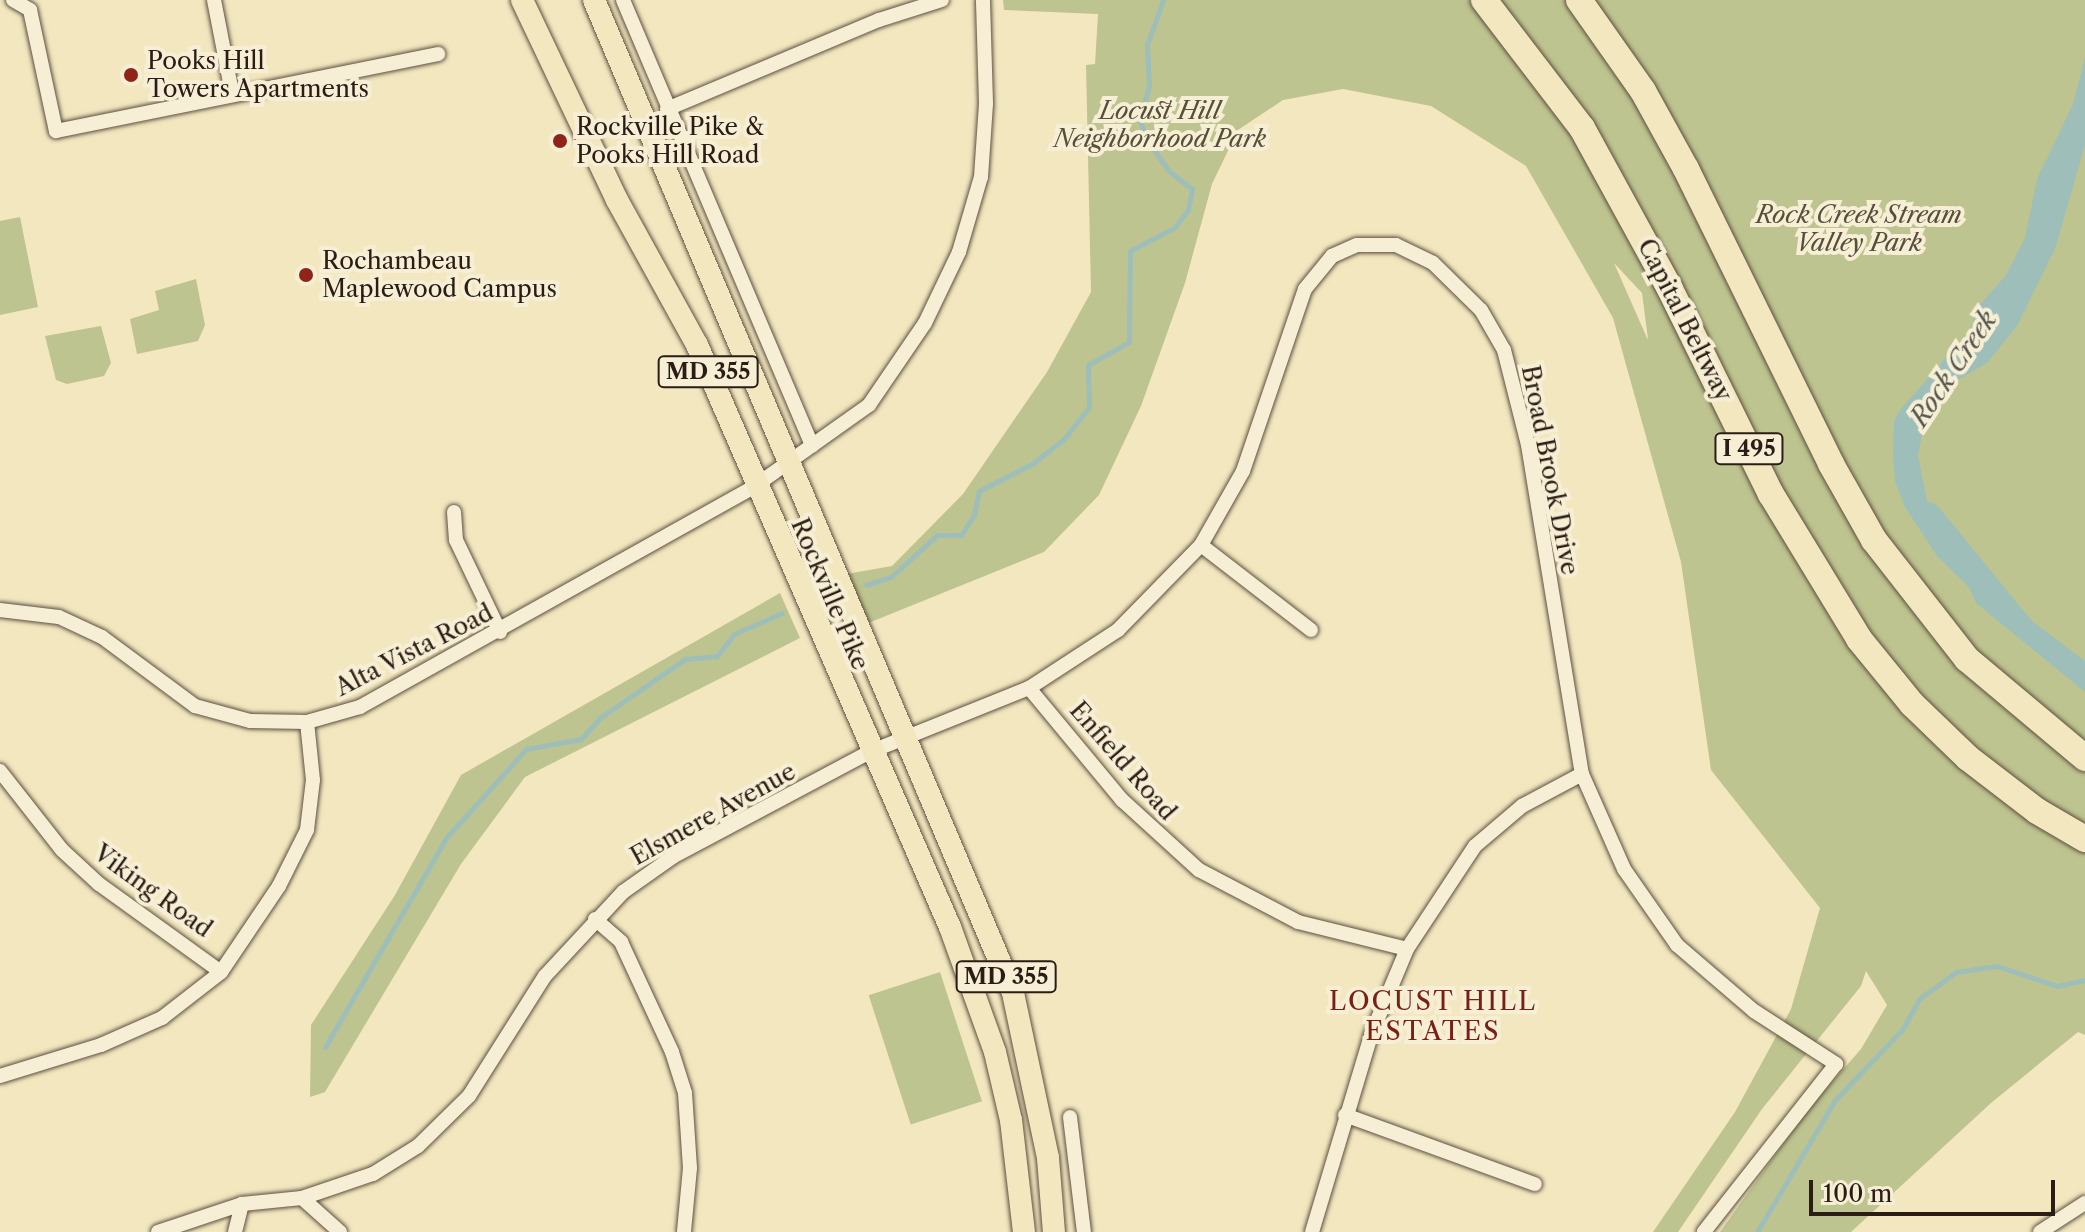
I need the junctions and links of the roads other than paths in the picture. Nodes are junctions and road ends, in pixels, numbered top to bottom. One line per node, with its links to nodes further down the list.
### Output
1 (13, 0): 11 (street)
2 (214, 0): 11 (street)
3 (594, 0): 14 (main road, Rockville Pike / MD 355)
4 (623, 0): 12 (street)
5 (942, 0): 12 (street)
6 (983, 0): 13 (street, Alta Vista Road)
7 (1484, 0): 28 (highway, Capital Beltway / I 495)
8 (1579, 0): 25 (highway, I 495)
9 (522, 1): 15 (main road, Rockville Pike / MD 355)
10 (438, 54): 11 (street)
11 (232, 93)
12 (667, 109): 13 (street)
13 (812, 446): 14 (street, Alta Vista Road)
14 (787, 463): 15 (street, Alta Vista Road); 23 (main road, Rockville Pike / MD 355)
15 (755, 486): 20 (street, Alta Vista Road); 24 (main road, Rockville Pike / MD 355)
16 (454, 512): 20 (street)
17 (1201, 545): 19 (street); 21 (street, Broad Brook Drive); 27 (street, Broad Brook Drive)
18 (0, 610): 22 (street, Alta Vista Road)
19 (1311, 630)
20 (500, 632): 22 (street, Alta Vista Road)
21 (1029, 688): 23 (street, Elsmere Avenue); 30 (street, Enfield Road)
22 (307, 722): 31 (street)
23 (906, 737): 24 (street, Elsmere Avenue); 44 (main road, Rockville Pike / MD 355)
24 (870, 752): 29 (street, Elsmere Avenue); 43 (main road, Rockville Pike / MD 355)
25 (2085, 758)
26 (0, 771): 31 (street, Viking Road)
27 (1582, 774): 30 (street); 47 (street, Broad Brook Drive)
28 (2085, 839)
29 (595, 919): 36 (street, Elsmere Avenue); 42 (street)
30 (1407, 949): 33 (street)
31 (221, 972): 32 (street)
32 (0, 1076)
33 (1345, 1115): 35 (street); 46 (street)
34 (1070, 1117): 45 (street)
35 (1535, 1184)
36 (302, 1198): 38 (street, Elsmere Avenue); 41 (street)
37 (2085, 1203): 48 (street)
38 (242, 1204): 39 (street, Elsmere Avenue); 40 (street)
39 (158, 1232)
40 (235, 1232)
41 (340, 1232)
42 (684, 1232)
43 (1024, 1232)
44 (1054, 1232)
45 (1084, 1232)
46 (1312, 1232)
47 (1704, 1232)
48 (2040, 1232)

